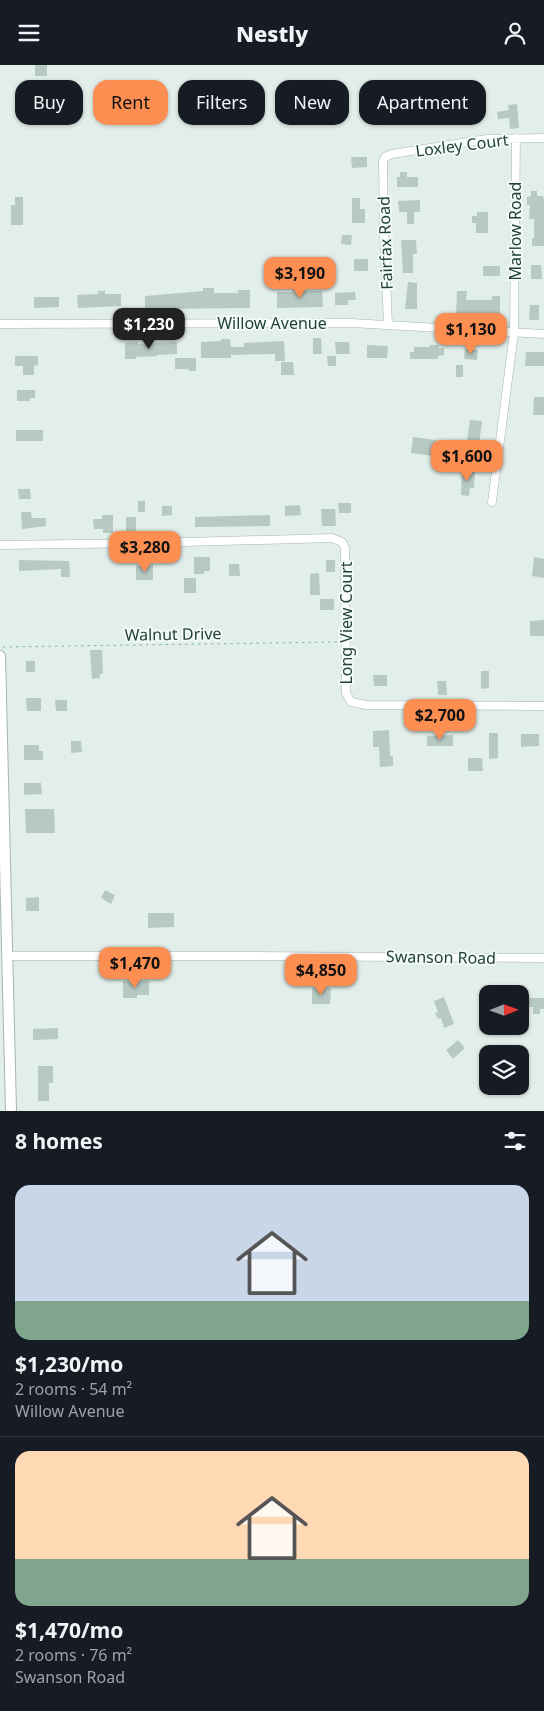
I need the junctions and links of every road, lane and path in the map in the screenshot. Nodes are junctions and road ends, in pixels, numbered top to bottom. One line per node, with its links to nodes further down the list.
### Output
1 (516, 138): 2 (street, Loxley Court); 3 (street, Loxley Court); 6 (street, Marlow Road)
2 (544, 138)
3 (383, 161): 5 (street, Fairfax Road)
4 (0, 324): 5 (street, Willow Avenue)
5 (388, 325): 6 (street, Willow Avenue)
6 (514, 333): 7 (street, Willow Avenue); 8 (street, Marlow Road)
7 (544, 334)
8 (492, 502)
9 (0, 545): 10 (street, Long View Court)
10 (346, 642): 11 (path, Walnut Drive); 13 (street, Long View Court)
11 (0, 647)
12 (0, 656): 14 (street)
13 (544, 706)
14 (7, 956): 15 (street, Swanson Road); 16 (street)
15 (544, 959)
16 (4, 987): 17 (street)
17 (11, 1111)

